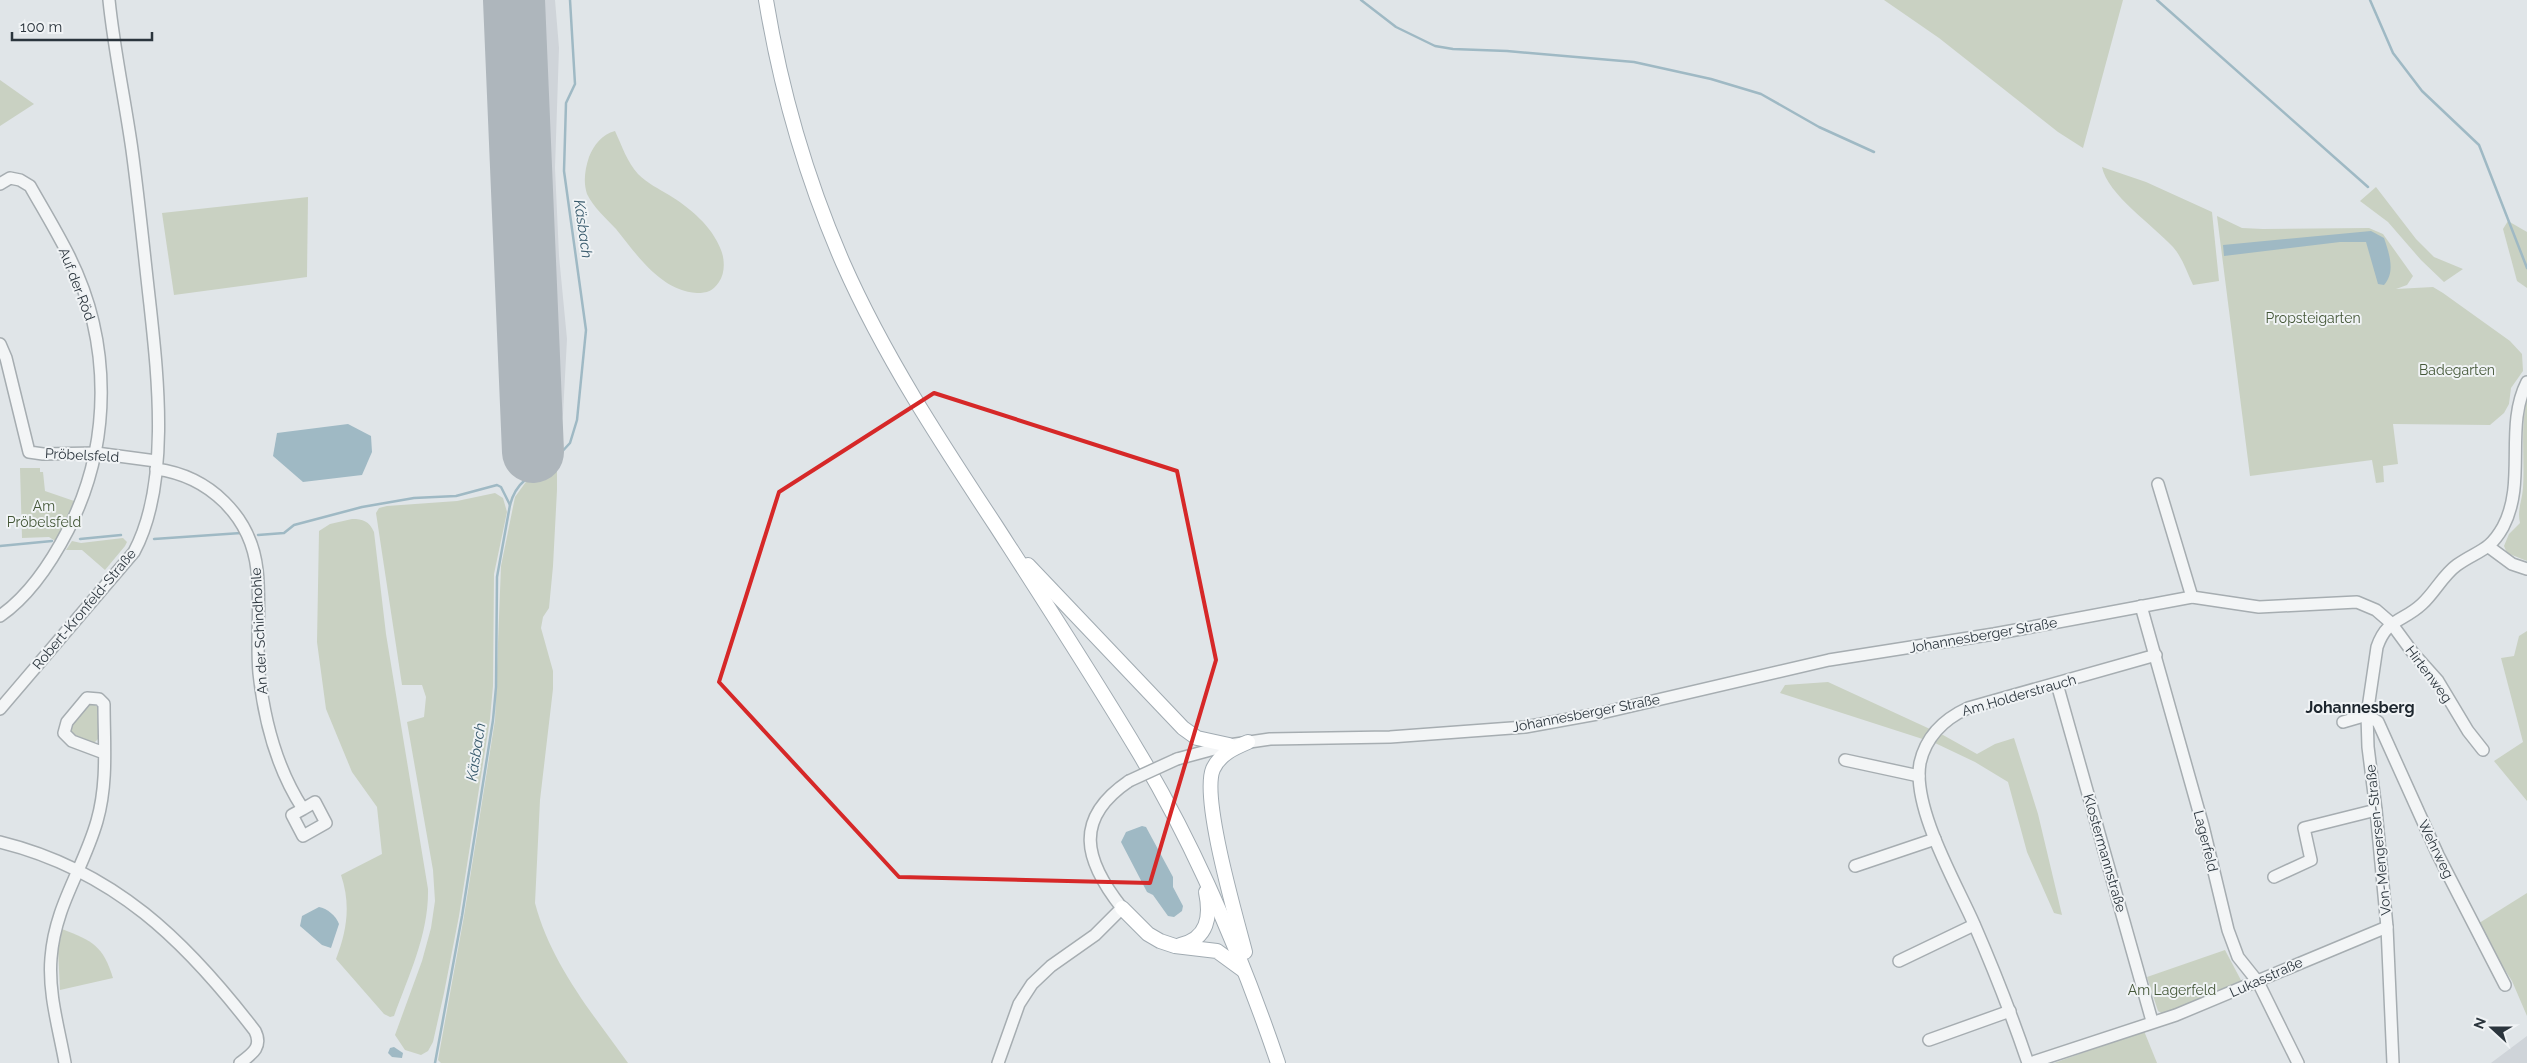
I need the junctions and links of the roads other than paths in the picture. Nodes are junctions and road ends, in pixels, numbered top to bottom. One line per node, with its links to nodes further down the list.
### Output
1 (109, 0): 7 (street, Robert-Kronfeld-Straße)
2 (766, 0): 9 (main road)
3 (0, 184): 6 (street, Auf der Röd)
4 (0, 344): 6 (street, Pröbelsfeld)
5 (2527, 382): 10 (street)
6 (96, 453): 7 (street, Pröbelsfeld); 14 (street)
7 (156, 465): 18 (street, Robert-Kronfeld-Straße); 27 (street, An der Schindhohle)
8 (2158, 484): 12 (street)
9 (995, 525): 22 (main road); 32 (main road)
10 (2489, 547): 11 (street); 15 (street)
11 (2527, 569)
12 (2192, 597): 13 (street, Johannesberger Straße); 15 (street, Johannesberger Straße)
13 (2141, 606): 16 (street, Lagerfeld); 21 (street, Johannesberger Straße)
14 (0, 616)
15 (2391, 623): 19 (street, Von-Mengersen-Straße); 23 (street, Hirtenweg)
16 (2156, 655): 17 (street, Am Holderstrauch); 41 (street, Lagerfeld)
17 (2057, 684): 26 (street, Am Holderstrauch); 45 (street, Klostermannstraße)
18 (0, 709)
19 (2367, 716): 20 (street); 28 (street, Von-Mengersen-Straße); 42 (street, Wehrweg)
20 (2343, 722)
21 (1248, 742): 22 (street, Johannesberger Straße); 43 (main road)
22 (1229, 745): 35 (street, Johannesberger Straße, bridge)
23 (2483, 750)
24 (104, 753): 24 (street); 33 (street)
25 (1845, 760): 26 (street)
26 (1919, 776): 29 (street, Am Holderstrauch)
27 (303, 809)
28 (2376, 810): 34 (street); 37 (street, Von-Mengersen-Straße)
29 (1935, 839): 31 (street); 36 (street, Am Holderstrauch)
30 (0, 842): 33 (street)
31 (1855, 866)
32 (1201, 870): 38 (main road); 40 (main road)
33 (78, 871): 47 (street); 48 (street)
34 (2274, 877)
35 (1122, 908): 38 (main road); 49 (street)
36 (1974, 924): 39 (street); 44 (street, Am Holderstrauch)
37 (2387, 927): 41 (street, Lukasstraße); 53 (street, Von-Mengersen-Straße)
38 (1175, 946): 40 (main road)
39 (1900, 961)
40 (1246, 973): 43 (main road)
41 (2258, 982): 45 (street, Lukasstraße); 52 (street, Lagerfeld)
42 (2505, 985)
43 (1259, 1006): 50 (main road)
44 (2010, 1011): 46 (street); 51 (street, Am Holderstrauch)
45 (2152, 1021): 51 (street, Lukasstraße)
46 (1929, 1040)
47 (65, 1063)
48 (240, 1063)
49 (998, 1063)
50 (1278, 1063)
51 (2029, 1063)
52 (2298, 1063)
53 (2393, 1063)

